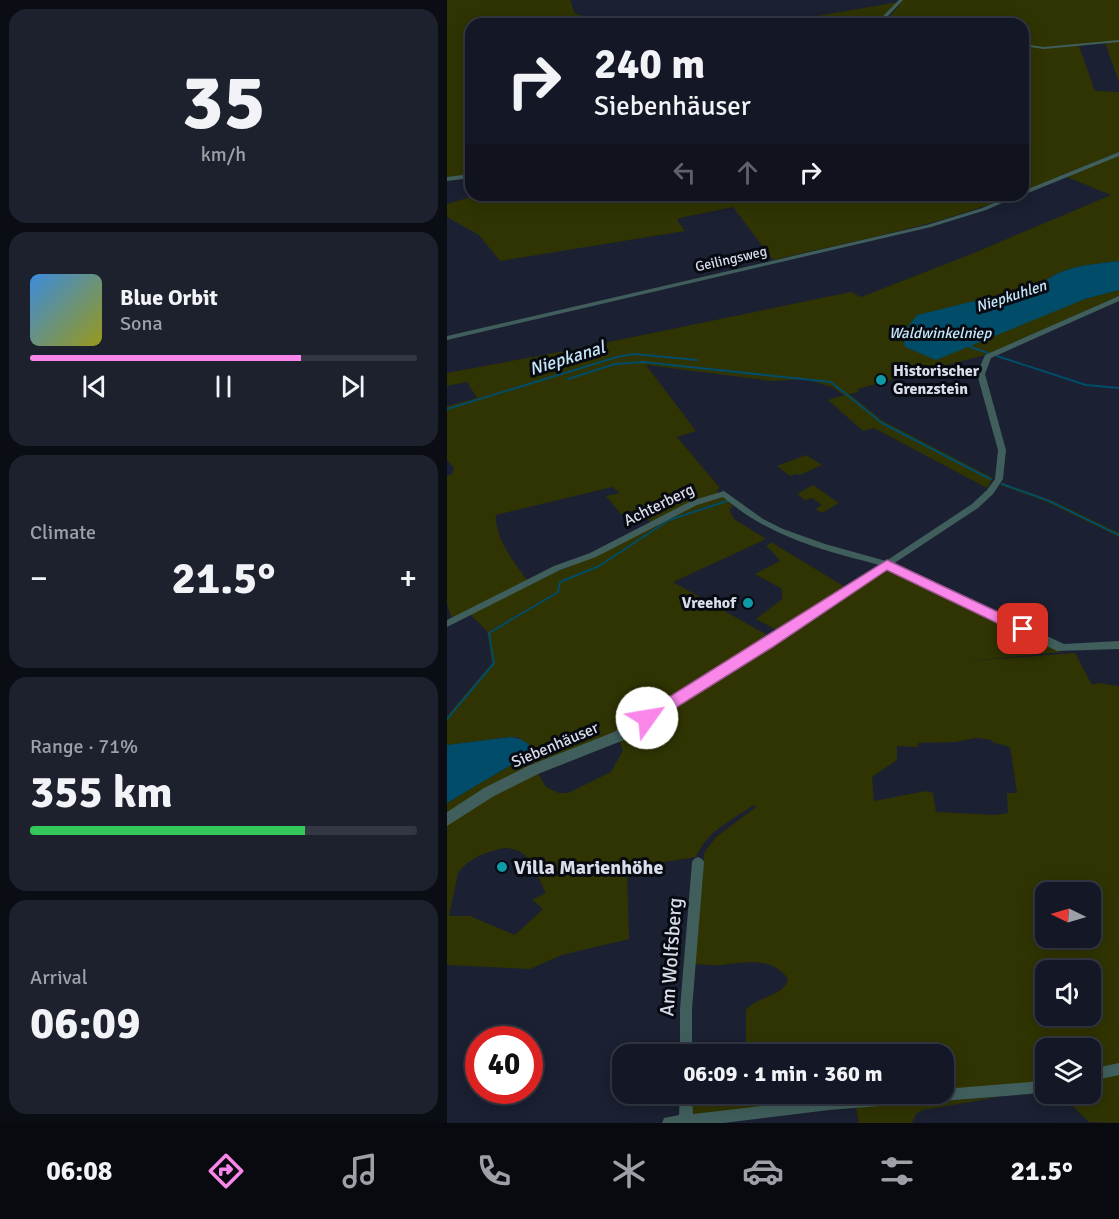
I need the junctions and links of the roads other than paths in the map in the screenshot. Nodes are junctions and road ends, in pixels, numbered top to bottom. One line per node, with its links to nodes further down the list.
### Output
1 (901, 0): 2 (street)
2 (885, 18)
3 (1119, 41): 4 (street)
4 (1029, 46)
5 (1119, 154): 8 (street)
6 (465, 177): 7 (street)
7 (447, 179)
8 (1029, 191)
9 (1002, 201): 11 (street, Geilingsweg)
10 (1119, 298): 12 (street)
11 (447, 338)
12 (887, 564): 13 (street, Achterberg); 14 (street); 15 (street, Siebenhäuser)
13 (447, 624)
14 (1119, 645)
15 (447, 820)
16 (698, 862): 17 (street, Am Wolfsberg)
17 (686, 1044)
18 (1119, 1069): 19 (street)
19 (1101, 1073)
20 (1035, 1087): 22 (street)
21 (685, 1104): 22 (street)
22 (685, 1121): 23 (street)
23 (669, 1123)

